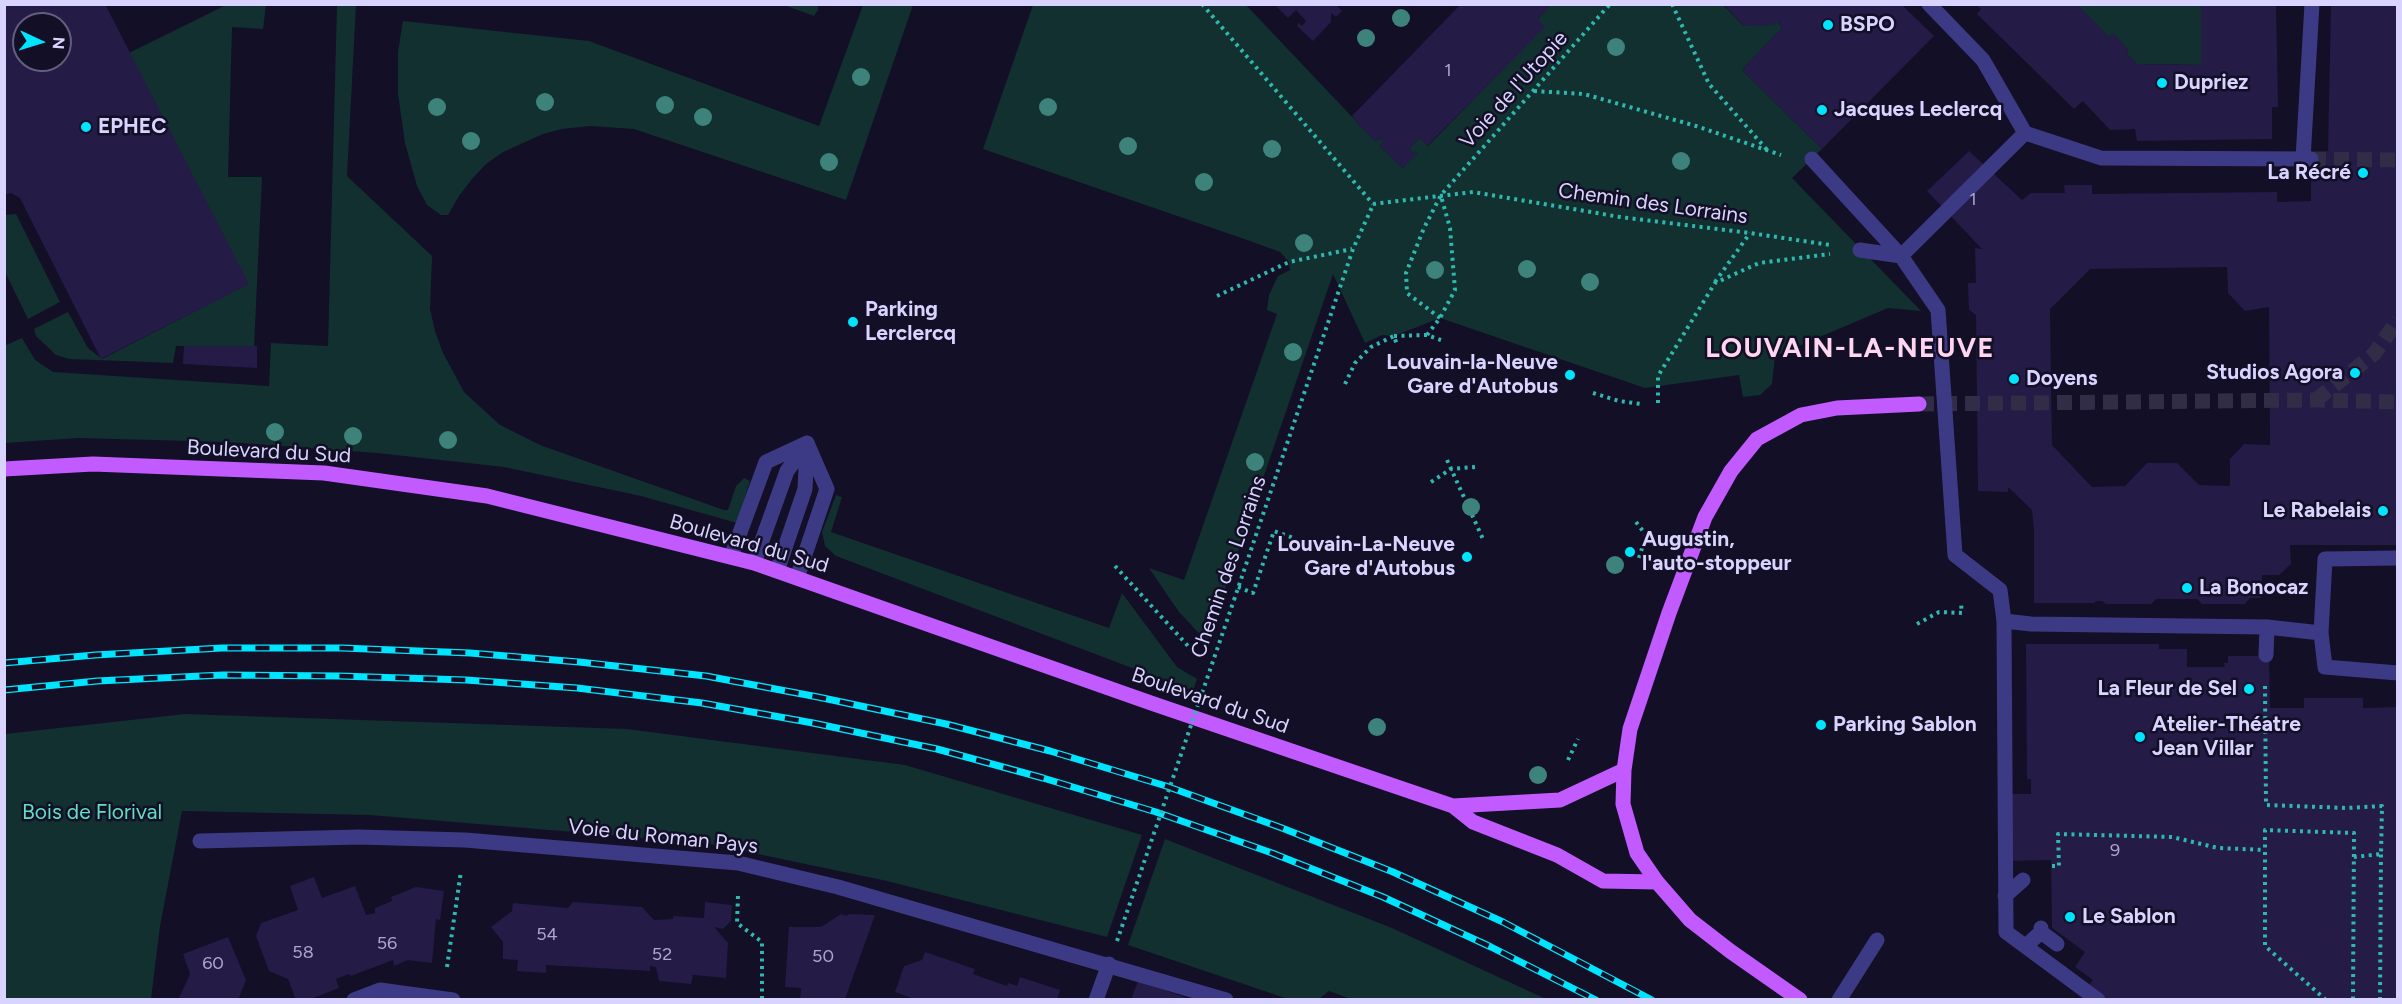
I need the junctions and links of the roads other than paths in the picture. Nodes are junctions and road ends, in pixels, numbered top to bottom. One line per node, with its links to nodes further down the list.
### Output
1 (1929, 4): 3 (street)
2 (2312, 4): 3 (street)
3 (2025, 133): 6 (street)
4 (1812, 159): 6 (street)
5 (1860, 250): 6 (street)
6 (1901, 256): 15 (street)
7 (1919, 404): 20 (main road)
8 (807, 443): 10 (street); 12 (street); 13 (street); 14 (street)
9 (4, 470): 10 (main road, Boulevard du Sud)
10 (731, 557): 12 (main road, Boulevard du Sud)
11 (2397, 558): 17 (street)
12 (754, 563): 13 (main road, Boulevard du Sud)
13 (777, 571): 14 (main road, Boulevard du Sud)
14 (796, 578): 21 (main road, Boulevard du Sud)
15 (2004, 621): 16 (street); 25 (street)
16 (2268, 627): 17 (street); 18 (street)
17 (2321, 633): 19 (street)
18 (2265, 655)
19 (2397, 673)
20 (1624, 770): 21 (main road, Boulevard du Sud); 24 (main road)
21 (1453, 806): 24 (main road, Boulevard du Sud)
22 (200, 842): 29 (street, Voie du Roman Pays)
23 (2023, 880): 25 (street)
24 (1658, 882): 34 (main road)
25 (2005, 896): 28 (street)
26 (1877, 940): 35 (street)
27 (2057, 944): 28 (street)
28 (2026, 946): 36 (street)
29 (1109, 964): 32 (street); 33 (street, Voie du Roman Pays)
30 (354, 999): 31 (street)
31 (447, 999)
32 (1096, 999)
33 (1226, 999)
34 (1800, 999)
35 (1839, 999)
36 (2098, 999)

